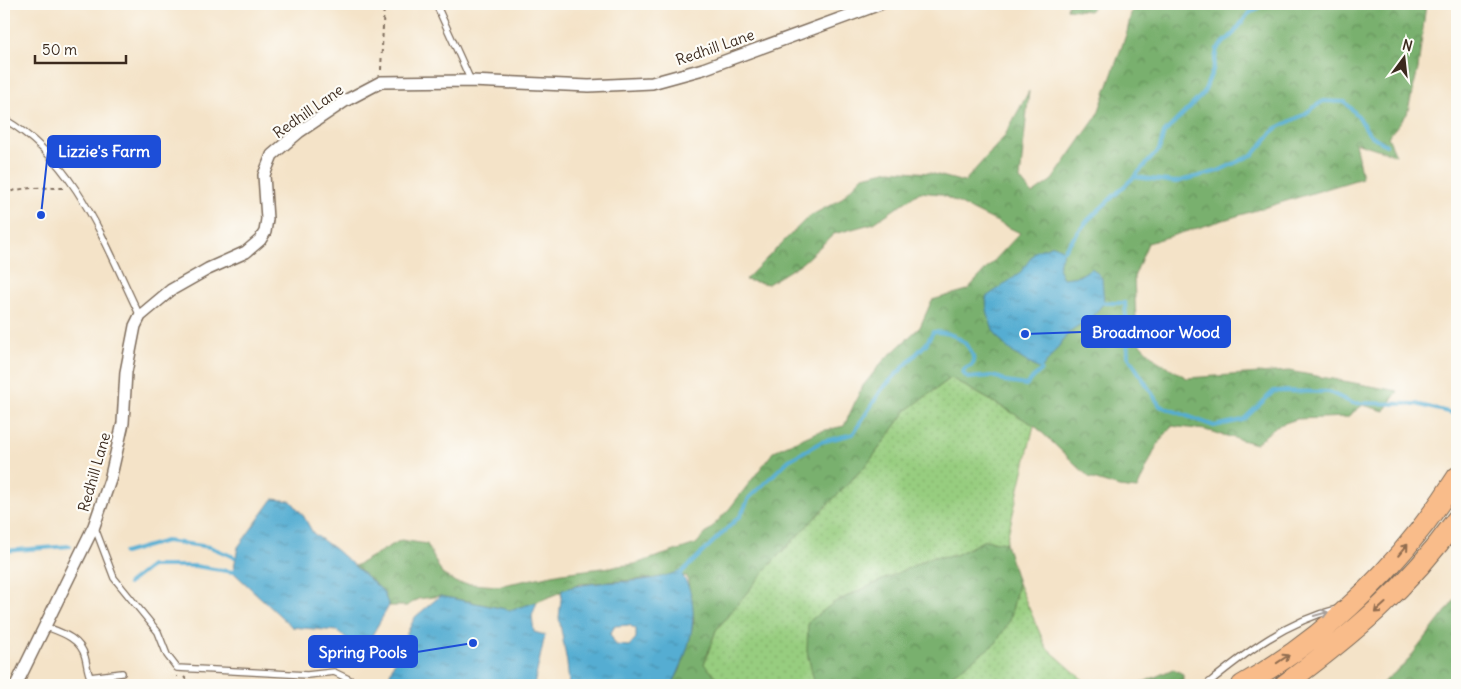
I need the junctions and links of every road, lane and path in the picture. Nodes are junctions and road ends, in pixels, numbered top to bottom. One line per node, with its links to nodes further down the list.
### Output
1 (384, 4): 5 (path)
2 (436, 4): 4 (lane)
3 (880, 4): 4 (street, Redhill Lane)
4 (471, 81): 5 (street, Redhill Lane)
5 (381, 82): 9 (street, Redhill Lane)
6 (4, 119): 7 (lane)
7 (75, 188): 8 (path); 9 (lane)
8 (4, 194)
9 (140, 316): 12 (street, Redhill Lane)
10 (1457, 477): 13 (highway, one-way to 10)
11 (1457, 519): 20 (highway, one-way to 20)
12 (94, 526): 14 (street, Redhill Lane); 17 (lane)
13 (1350, 606): 18 (lane, one-way to 13); 19 (highway, one-way to 13)
14 (44, 626): 15 (lane); 16 (street, Redhill Lane)
15 (122, 673)
16 (16, 685)
17 (361, 685)
18 (1206, 685)
19 (1242, 685)
20 (1284, 685)

